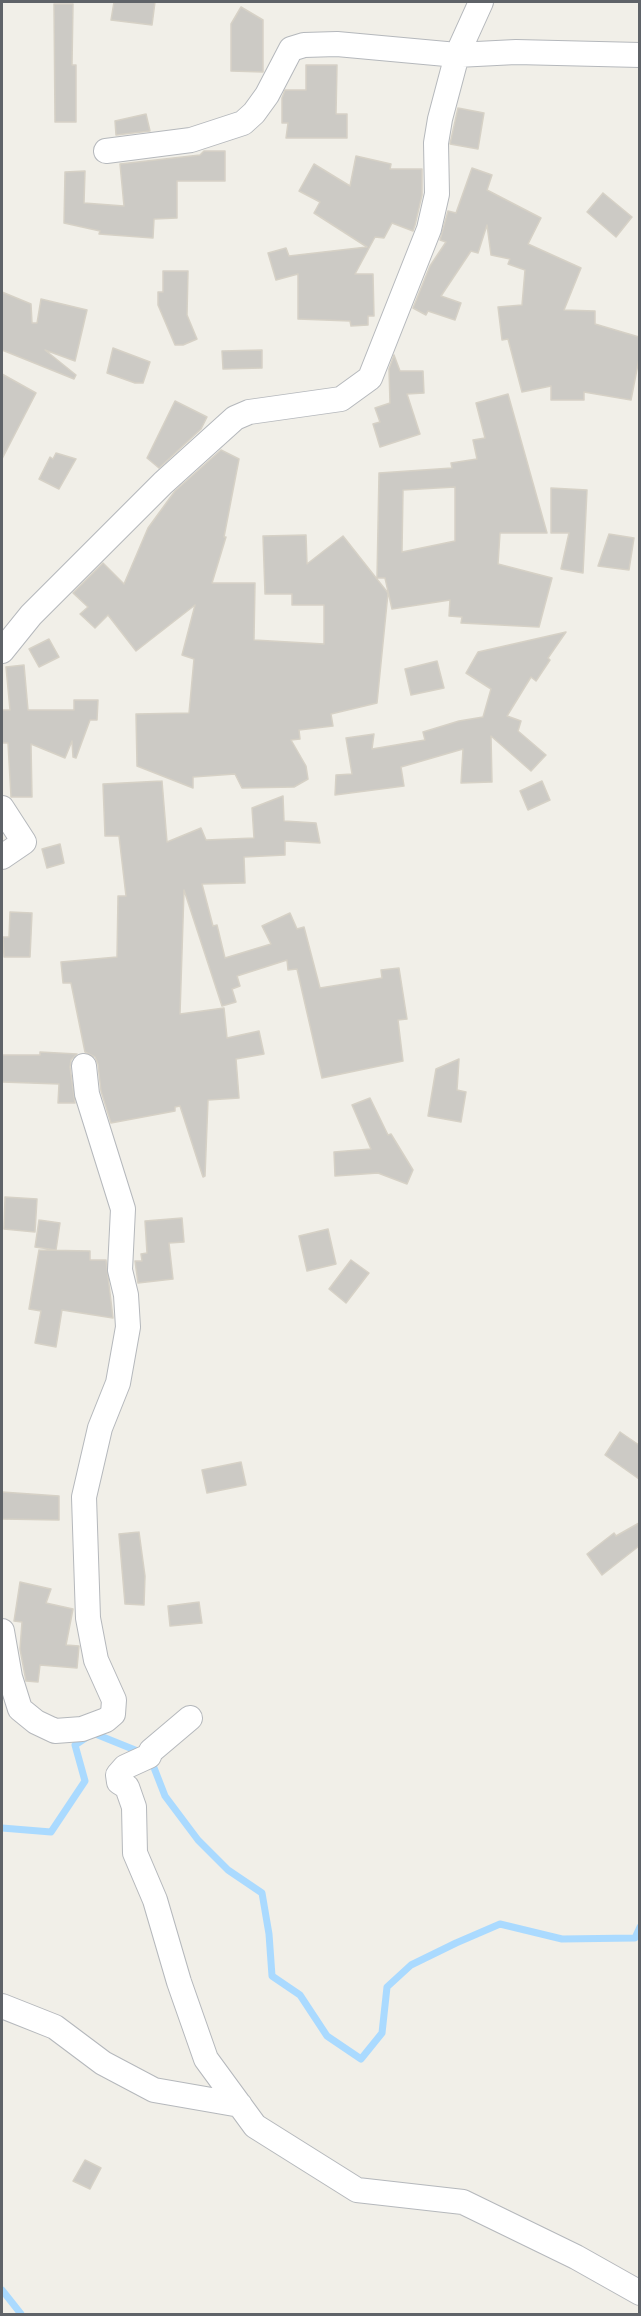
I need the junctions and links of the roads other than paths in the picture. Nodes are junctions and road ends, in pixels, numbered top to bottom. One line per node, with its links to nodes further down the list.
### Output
1 (481, 2): 2 (street)
2 (457, 55): 3 (street); 4 (street); 5 (street)
3 (639, 55)
4 (106, 151)
5 (2, 651)
6 (2, 808): 7 (street)
7 (2, 857)
8 (84, 1066): 9 (street)
9 (2, 1631)
10 (190, 1718): 12 (street)
11 (2, 2006): 12 (street)
12 (240, 2104): 13 (street)
13 (639, 2293)

